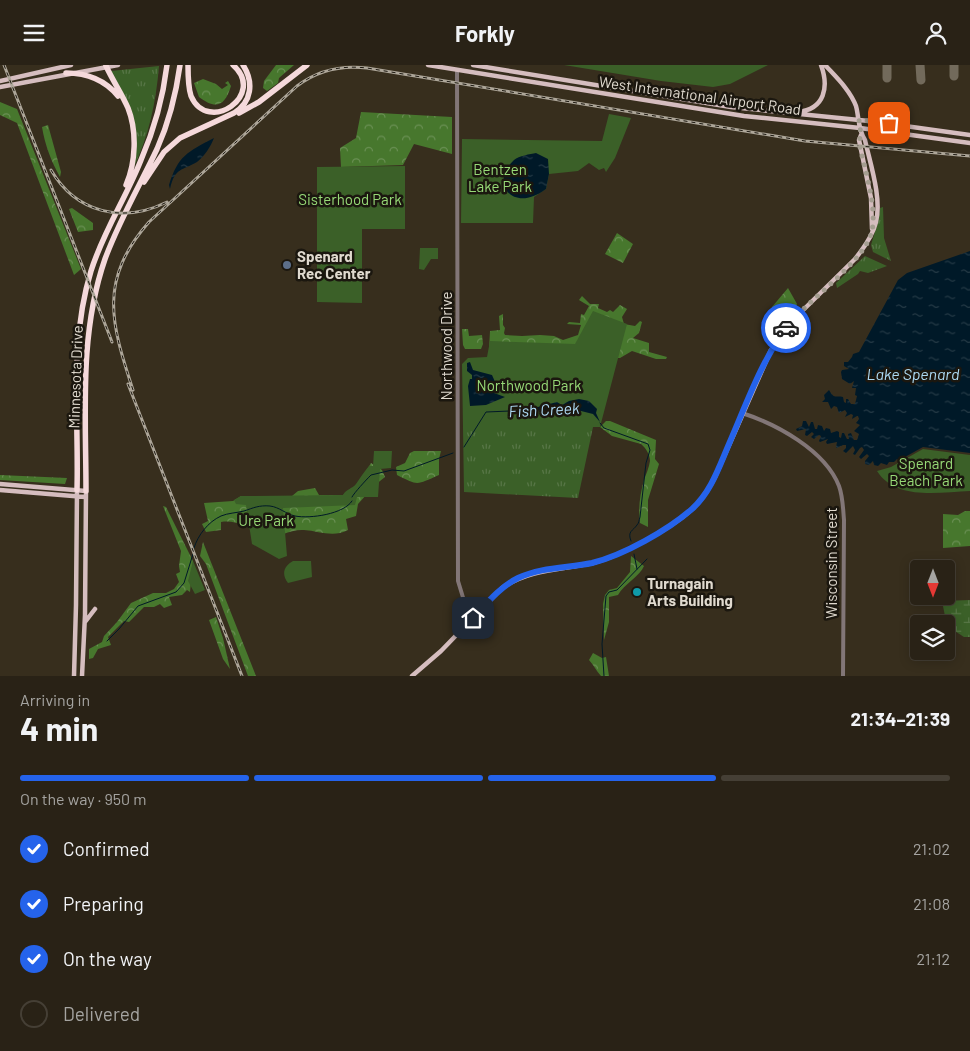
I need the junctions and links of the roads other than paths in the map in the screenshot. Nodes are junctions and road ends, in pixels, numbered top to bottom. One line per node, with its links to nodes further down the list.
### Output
1 (71, 65): 17 (main road); 18 (main road)
2 (118, 65): 14 (main road)
3 (167, 65): 27 (highway, Minnesota Drive)
4 (180, 65): 28 (highway, Minnesota Drive)
5 (188, 65): 6 (highway)
6 (233, 65)
7 (243, 65): 21 (highway)
8 (307, 65): 21 (highway)
9 (428, 65): 15 (main road, West International Airport Road)
10 (444, 65): 15 (main road)
11 (473, 65): 20 (main road, West International Airport Road)
12 (821, 65): 20 (main road)
13 (825, 65): 23 (main road)
14 (106, 66): 17 (main road); 22 (highway)
15 (435, 66): 16 (main road, West International Airport Road)
16 (457, 70): 24 (main road, West International Airport Road); 35 (street, Northwood Drive)
17 (66, 73): 18 (main road); 22 (highway)
18 (22, 79): 19 (main road)
19 (0, 85)
20 (774, 112): 23 (main road, West International Airport Road)
21 (220, 119): 28 (highway)
22 (130, 120): 27 (highway)
23 (859, 120): 24 (main road); 25 (main road, West International Airport Road)
24 (860, 127): 26 (main road, West International Airport Road); 29 (main road)
25 (970, 135)
26 (970, 143)
27 (119, 205): 32 (highway, Minnesota Drive)
28 (130, 205): 33 (highway, Minnesota Drive)
29 (742, 413): 35 (main road); 40 (street, Wisconsin Street)
30 (0, 484): 32 (main road)
31 (0, 490): 32 (main road)
32 (76, 493): 33 (main road); 37 (main road, Minnesota Drive)
33 (86, 494): 34 (main road, Minnesota Drive)
34 (85, 603): 36 (main road, Minnesota Drive); 36 (main road)
35 (473, 618): 39 (main road)
36 (84, 623): 38 (main road, Minnesota Drive)
37 (74, 676)
38 (82, 676)
39 (412, 676)
40 (843, 676)

